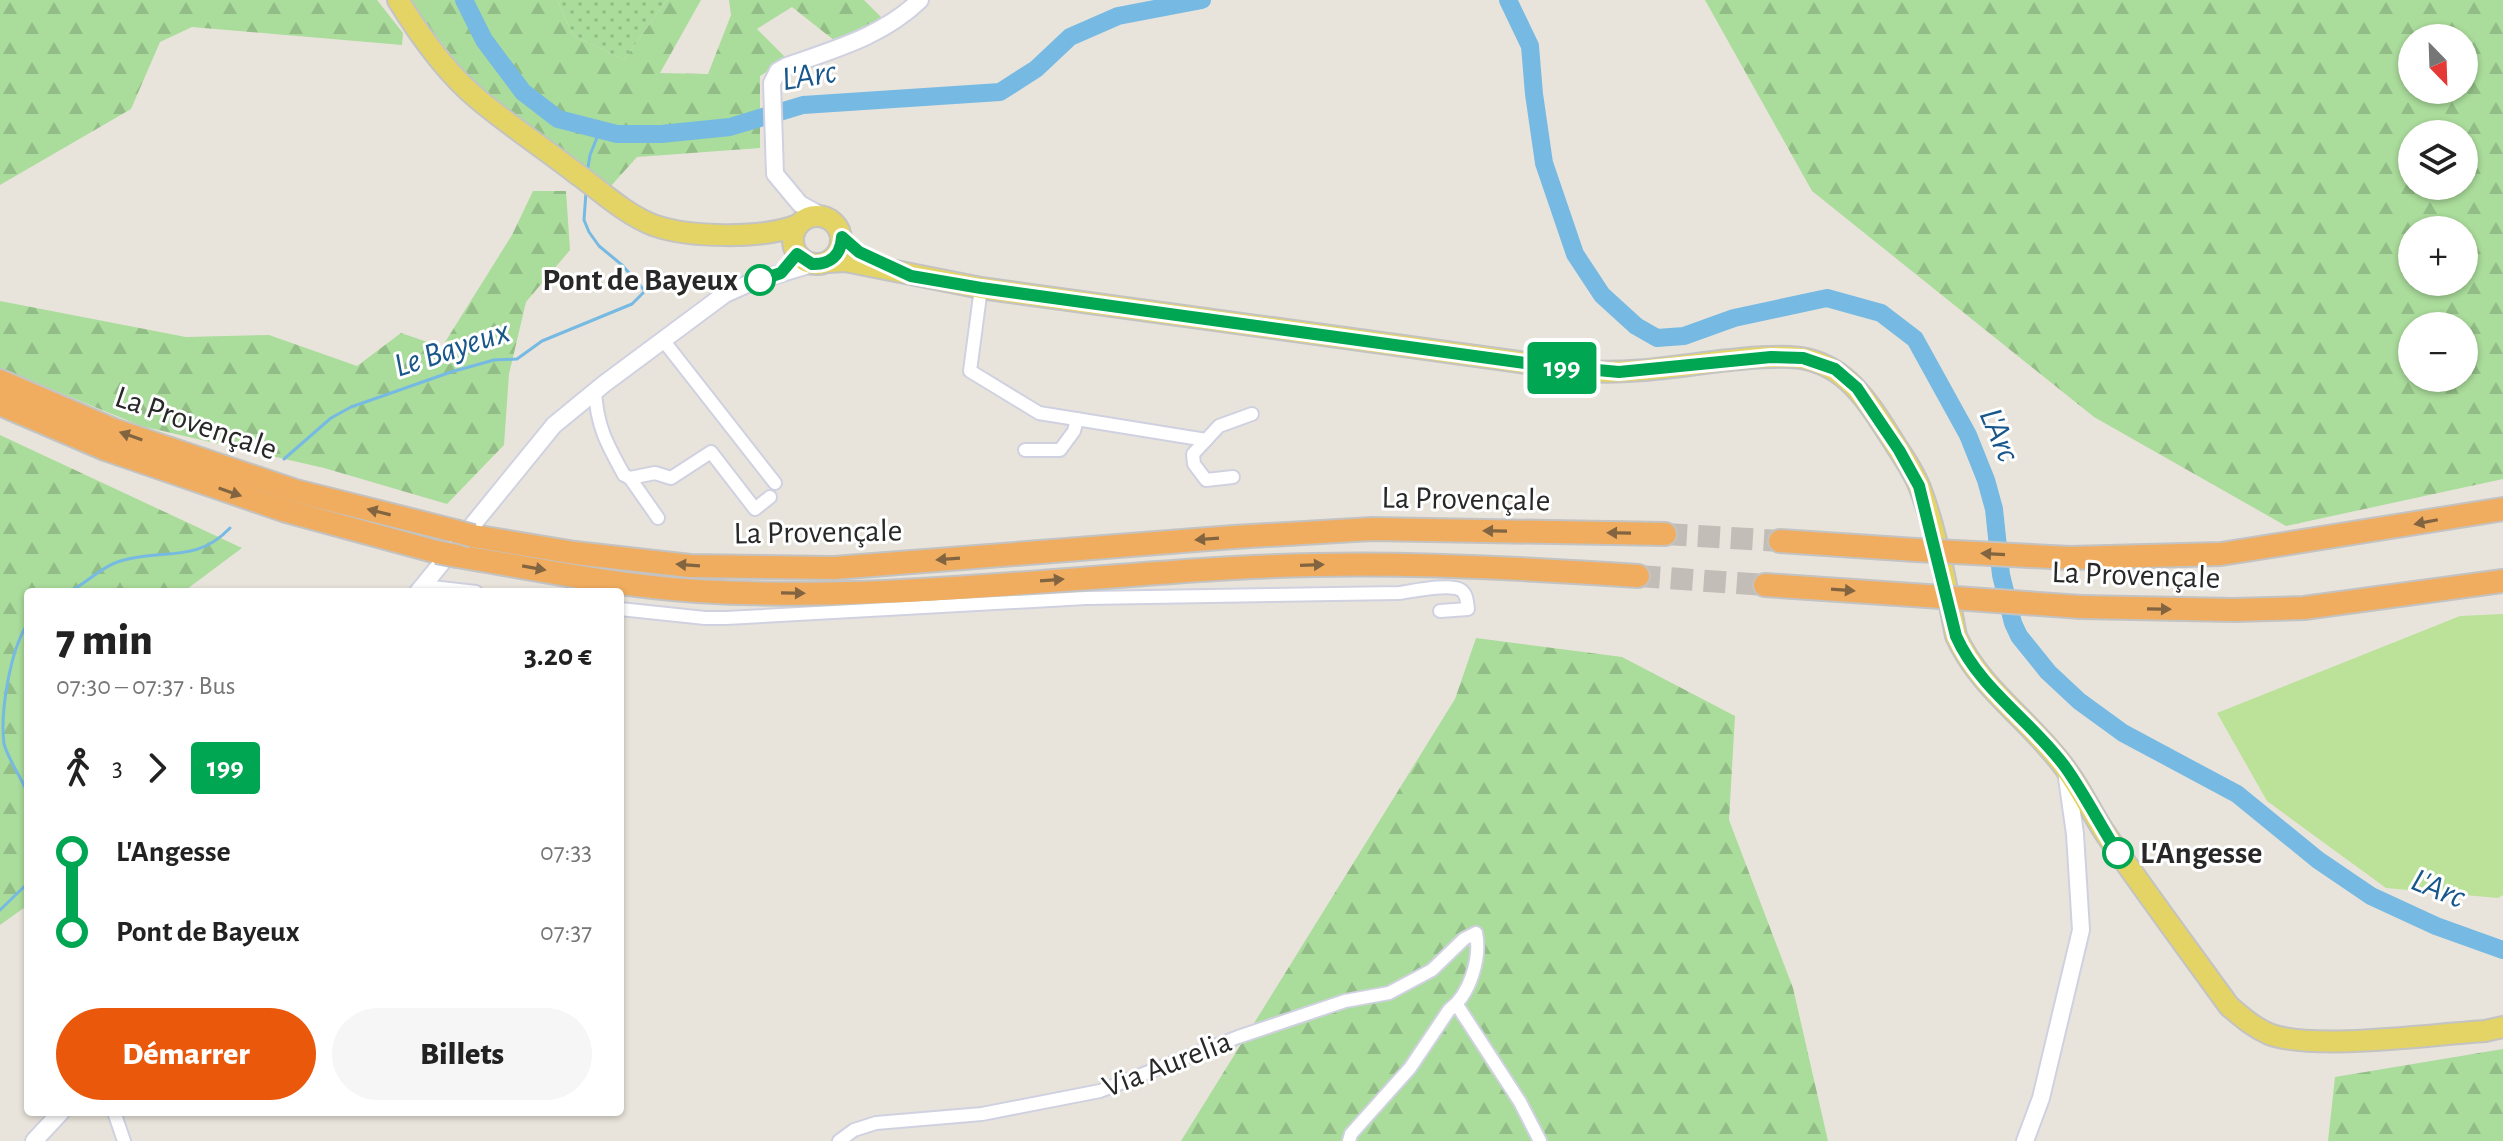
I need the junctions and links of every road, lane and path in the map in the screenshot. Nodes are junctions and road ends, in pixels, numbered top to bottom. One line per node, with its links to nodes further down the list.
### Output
1 (398, 0): 4 (main road)
2 (920, 0): 3 (street)
3 (806, 216): 4 (main road); 5 (main road); 6 (main road)
4 (741, 235): 6 (main road)
5 (842, 237): 6 (main road); 7 (main road)
6 (808, 257): 7 (main road); 9 (street)
7 (911, 276): 8 (main road)
8 (981, 288): 14 (street); 31 (main road)
9 (663, 340): 11 (street); 19 (street)
10 (0, 381): 23 (highway, La Provençale, one-way to 10)
11 (595, 391): 18 (street); 28 (street)
12 (0, 404): 25 (highway, La Provençale, one-way to 25)
13 (1252, 414): 15 (street)
14 (1077, 419): 15 (street); 16 (street)
15 (1206, 440): 17 (street)
16 (1025, 450)
17 (1233, 477)
18 (630, 478): 20 (street); 22 (street)
19 (775, 483)
20 (770, 497)
21 (2503, 509): 24 (highway, La Provençale, one-way to 24, bridge)
22 (658, 518)
23 (1665, 534)
24 (1780, 541)
25 (1638, 576)
26 (2503, 581): 27 (highway, La Provençale, one-way to 26, bridge)
27 (1765, 585)
28 (422, 588)
29 (624, 609): 30 (street)
30 (1440, 611)
31 (2066, 768): 33 (main road); 41 (street)
32 (1457, 1005): 38 (street, Via Aurelia); 39 (street); 40 (street)
33 (2503, 1027)
34 (57, 1116): 36 (street)
35 (115, 1116): 37 (street)
36 (34, 1141)
37 (124, 1141)
38 (839, 1141)
39 (1349, 1141)
40 (1540, 1141)
41 (2025, 1141)

